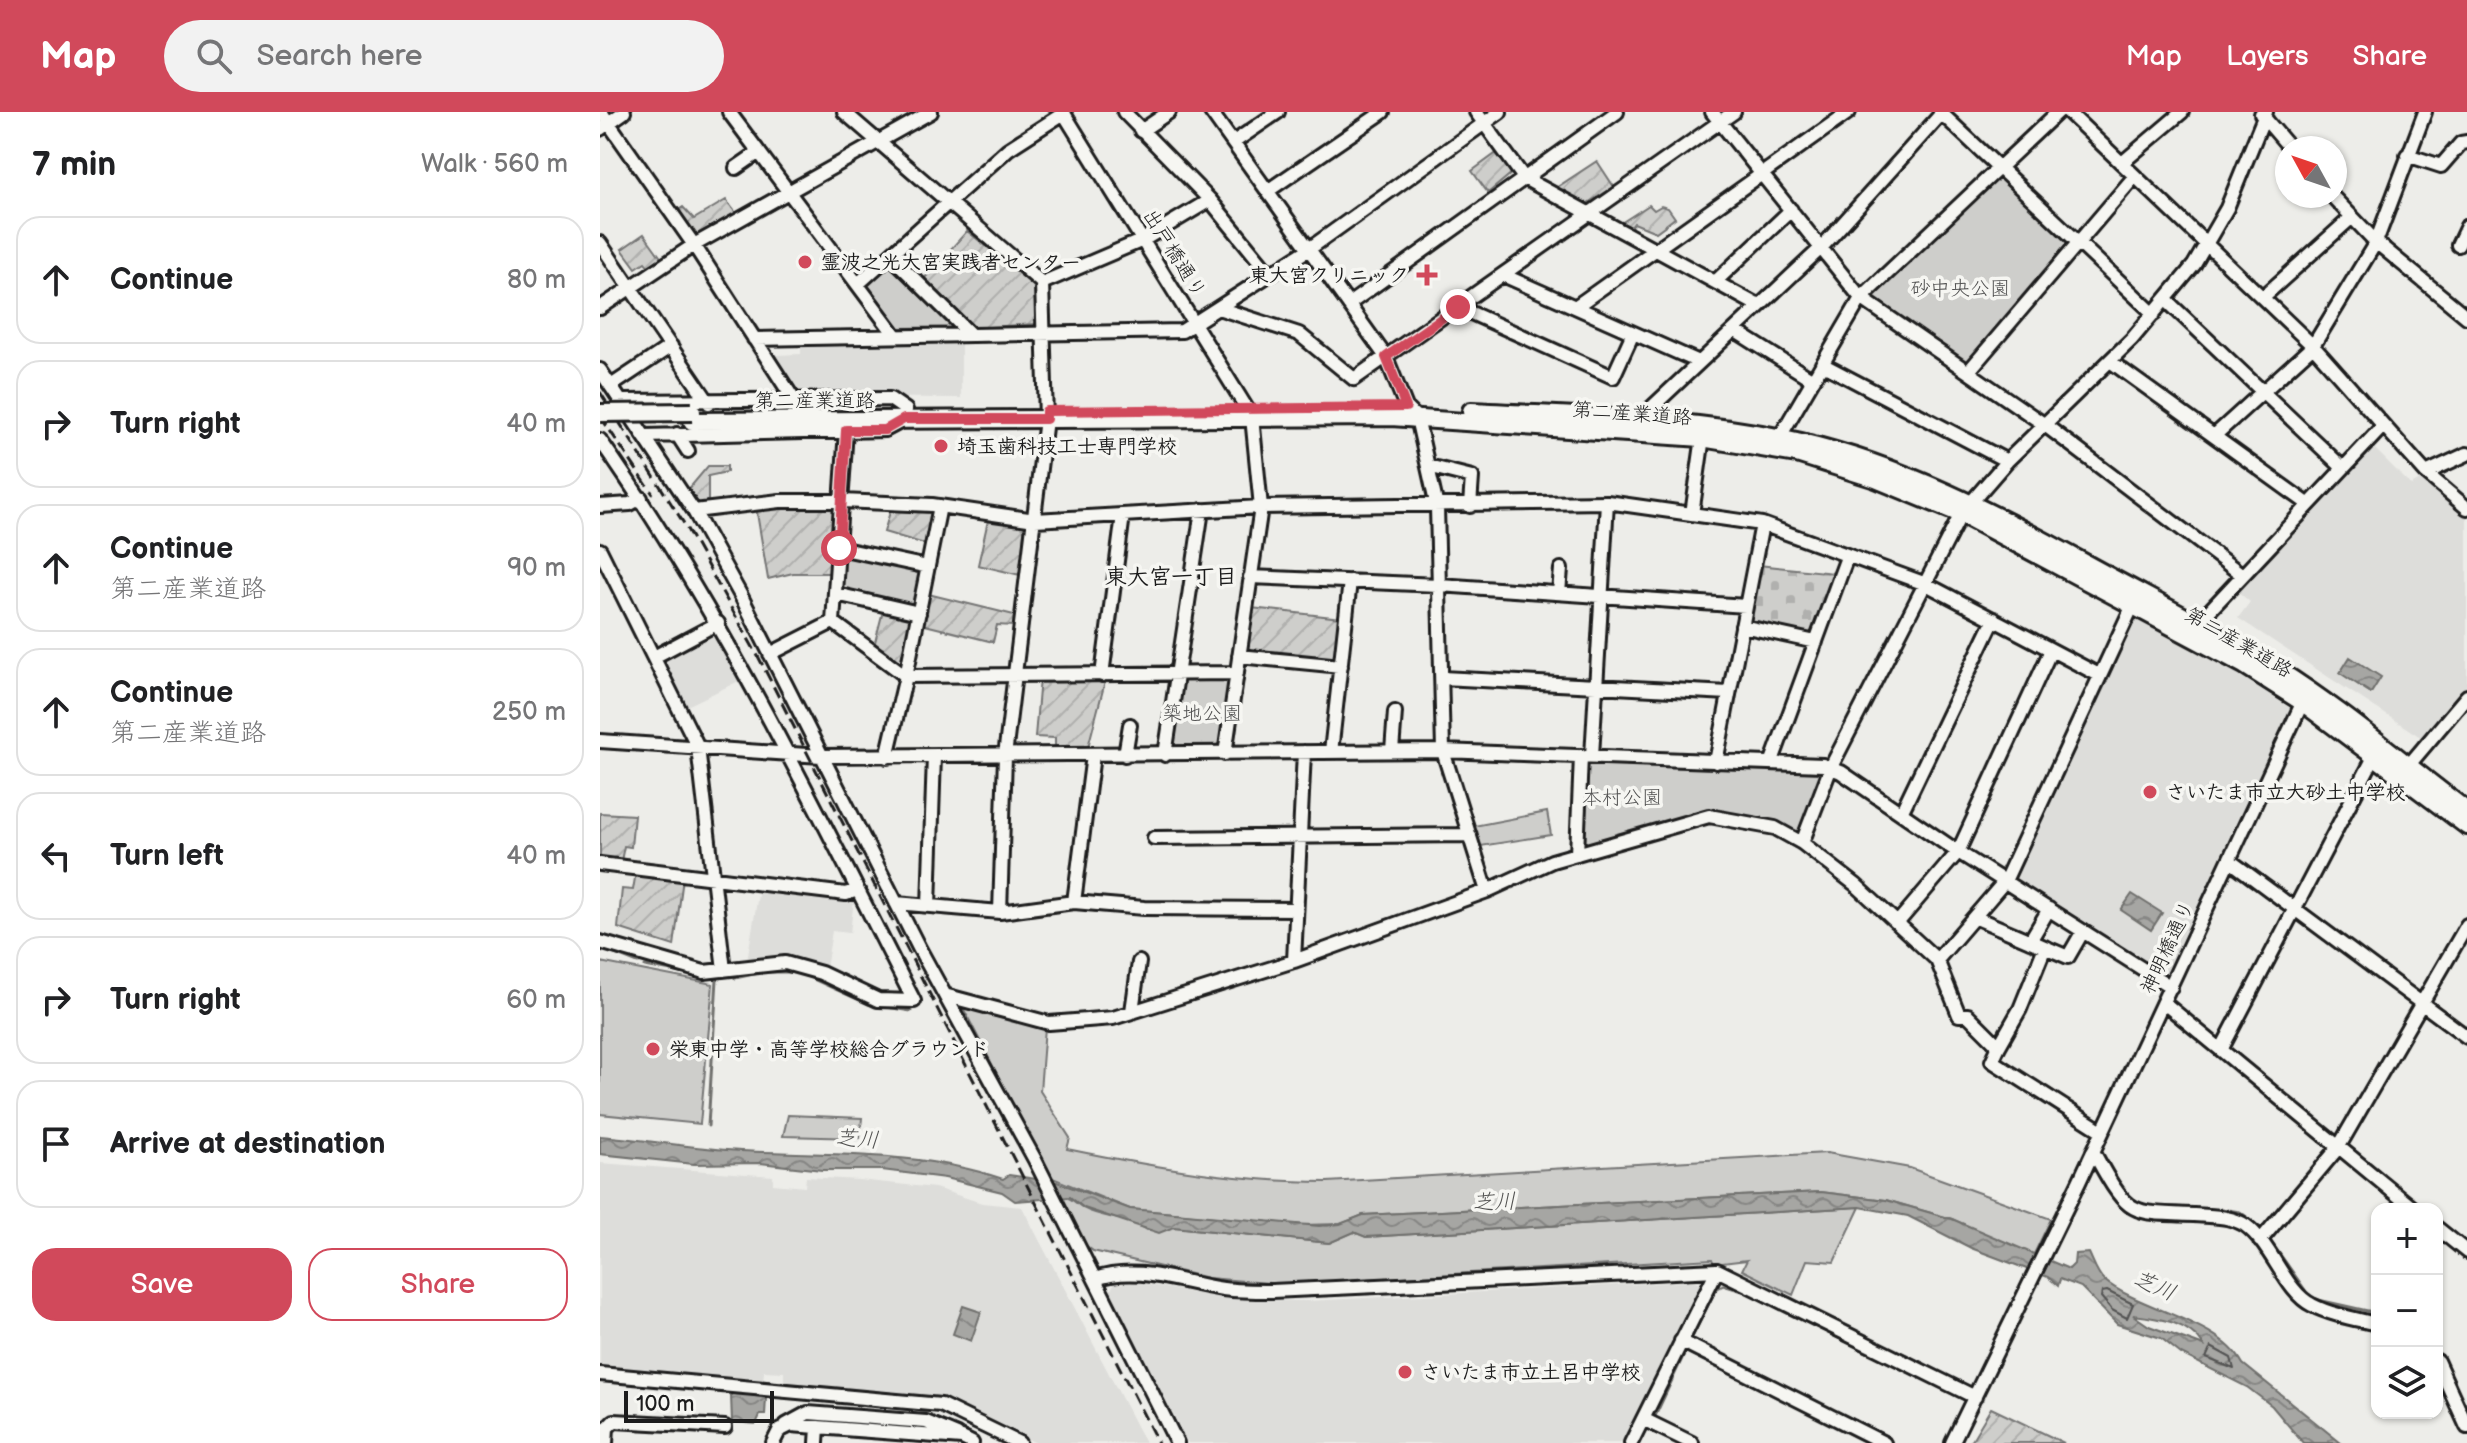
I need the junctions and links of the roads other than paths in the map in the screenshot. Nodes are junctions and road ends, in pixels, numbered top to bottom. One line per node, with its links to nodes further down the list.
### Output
1 (624, 112): 23 (street)
2 (729, 112): 29 (street)
3 (844, 112): 28 (street)
4 (931, 112): 28 (street)
5 (1124, 112): 24 (street)
6 (1169, 112): 24 (street)
7 (1211, 112): 26 (street)
8 (1278, 112): 26 (street)
9 (1383, 112): 37 (street)
10 (1500, 112): 22 (street)
11 (1617, 112): 36 (street)
12 (1734, 112): 21 (street)
13 (1849, 112): 34 (street)
14 (2058, 112): 33 (street)
15 (2068, 112): 31 (street)
16 (2182, 112): 31 (street)
17 (2425, 112): 30 (street)
18 (1063, 113): 40 (street); 46 (street, 出戸橋通り)
19 (1941, 113): 33 (street); 53 (street)
20 (2263, 114): 25 (street); 51 (street)
21 (1716, 117): 34 (street); 43 (street)
22 (1480, 118): 36 (street); 54 (street)
23 (603, 121): 50 (street)
24 (1141, 131): 39 (street)
25 (2280, 136)
26 (1234, 142): 37 (street)
27 (2467, 142): 30 (street)
28 (876, 143): 38 (street); 40 (street)
29 (759, 152): 32 (street); 38 (street)
30 (2407, 155): 47 (street)
31 (2122, 163): 35 (street)
32 (736, 168)
33 (1999, 168): 49 (street); 64 (street)
34 (1761, 173): 42 (street); 55 (street)
35 (2135, 176): 49 (street); 51 (street)
36 (1524, 178): 43 (street); 66 (street)
37 (1269, 190): 54 (street)
38 (788, 192): 50 (street); 61 (street)
39 (1210, 200): 46 (street); 57 (street)
40 (946, 204): 56 (street); 60 (street)
41 (2342, 208): 44 (street)
42 (1791, 210): 53 (street); 59 (street)
43 (1589, 213): 55 (street); 58 (street)
44 (2351, 218): 47 (street); 63 (street)
45 (2467, 226): 52 (street)
46 (1143, 240): 60 (street); 74 (street, 出戸橋通り)
47 (2376, 242): 73 (street); 82 (street)
48 (600, 243): 62 (street)
49 (2078, 243): 72 (street); 88 (street)
50 (694, 245): 62 (street); 80 (street)
51 (2207, 245): 63 (street); 65 (street)
52 (2458, 245)
53 (1821, 248): 64 (street); 67 (street)
54 (1309, 249): 57 (street); 66 (street)
55 (1654, 249): 59 (street); 69 (street)
56 (891, 256): 61 (street); 78 (street)
57 (1270, 274): 71 (street)
58 (1503, 275): 68 (street); 69 (street)
59 (1715, 282): 67 (street)
60 (1042, 283): 76 (street)
61 (858, 284): 79 (street)
62 (630, 288): 70 (street); 81 (street)
63 (2263, 297): 82 (street)
64 (1861, 298): 86 (street); 88 (street)
65 (2166, 300): 72 (street); 91 (street)
66 (1349, 304): 83 (street)
67 (1759, 306): 75 (street)
68 (1458, 307): 77 (street); 83 (street)
69 (1575, 307): 77 (street)
70 (600, 308)
71 (1218, 308): 74 (street); 83 (street)
72 (2154, 314): 84 (street)
73 (2467, 317)
74 (1195, 322): 76 (street); 96 (street, 出戸橋通り)
75 (1734, 330): 85 (street); 89 (street)
76 (1043, 333): 78 (street); 99 (street)
77 (1633, 333): 85 (street)
78 (970, 334): 79 (street)
79 (896, 336): 80 (street)
80 (754, 339): 92 (street)
81 (671, 346): 90 (street); 94 (street)
82 (2313, 346): 91 (street); 103 (street)
83 (1386, 357): 97 (street)
84 (2110, 361): 102 (street); 109 (street)
85 (1699, 362): 104 (street)
86 (1822, 364): 89 (street); 114 (street)
87 (600, 370): 90 (street)
88 (1968, 372): 102 (street)
89 (1813, 380): 111 (street)
90 (611, 386): 93 (street)
91 (2262, 391): 109 (street); 116 (street)
92 (794, 400): 94 (street); 98 (street)
93 (622, 401): 94 (street); 108 (street)
94 (709, 403)
95 (600, 413): 100 (main road, bridge)
96 (1250, 413): 97 (main road, 第二産業道路); 99 (main road, 第二産業道路); 125 (street)
97 (1412, 413): 104 (main road, 第二産業道路); 115 (street)
98 (905, 415): 99 (main road, 第二産業道路); 100 (main road, 第二産業道路); 105 (street)
99 (1046, 415): 133 (street)
100 (692, 416): 101 (main road)
101 (600, 422)
102 (2045, 425): 114 (street); 140 (street)
103 (2383, 426): 116 (street); 117 (street)
104 (1642, 427): 106 (main road, 第二産業道路)
105 (846, 430): 107 (street); 119 (street)
106 (1703, 432): 111 (main road, 第二産業道路); 131 (street)
107 (677, 434): 108 (street); 112 (street)
108 (645, 436): 130 (street)
109 (2214, 436): 121 (street)
110 (600, 440): 118 (street)
111 (1776, 443): 128 (main road, 第二産業道路)
112 (688, 451)
113 (2467, 454): 117 (street)
114 (2007, 461): 128 (street)
115 (1428, 466): 124 (street); 126 (street)
116 (2343, 468): 121 (street)
117 (2426, 473): 127 (street)
118 (641, 498): 122 (street); 155 (street)
119 (842, 501): 123 (street); 130 (street); 135 (street)
120 (1607, 502): 124 (street); 131 (street); 149 (street)
121 (2308, 504): 140 (street)
122 (600, 506)
123 (940, 506): 133 (street); 138 (street)
124 (1470, 506): 126 (street)
125 (1261, 507): 126 (street); 129 (street); 142 (street)
126 (1437, 507): 146 (street)
127 (2467, 508)
128 (1965, 509): 145 (street); 150 (main road, 第二産業道路); 156 (main road, 第二産業道路)
129 (1202, 510): 132 (street); 164 (street)
130 (694, 511): 160 (street)
131 (1692, 514): 134 (street)
132 (1123, 515): 133 (street); 166 (street)
133 (1035, 520): 169 (street)
134 (1762, 524): 137 (street); 151 (street)
135 (839, 548): 138 (street); 148 (street)
136 (600, 550): 141 (street)
137 (1847, 557): 145 (street); 158 (street)
138 (928, 567): 152 (street)
139 (1561, 569): 147 (street)
140 (2241, 574): 156 (street)
141 (612, 575): 144 (street); 162 (street)
142 (1250, 577): 143 (street); 161 (street)
143 (1350, 581): 146 (street); 163 (street)
144 (600, 584)
145 (1926, 584): 153 (street); 197 (street)
146 (1439, 585): 147 (street); 170 (street)
147 (1559, 593): 149 (street)
148 (836, 594): 152 (street); 154 (street)
149 (1602, 596): 151 (street); 171 (street)
150 (2133, 605): 167 (street); 173 (main road, 第二産業道路)
151 (1746, 606): 157 (street)
152 (919, 613): 168 (street)
153 (1994, 619): 159 (street); 198 (street)
154 (833, 622): 160 (street); 168 (street)
155 (718, 623): 162 (street); 183 (street)
156 (2197, 624): 173 (main road, 第二産業道路)
157 (1742, 626): 158 (street); 172 (street)
158 (1816, 642): 194 (street)
159 (2051, 650): 167 (street); 205 (street)
160 (770, 654): 188 (street)
161 (1239, 656): 163 (street); 165 (street)
162 (654, 657): 178 (street)
163 (1341, 666): 182 (street)
164 (1178, 673): 165 (street); 166 (street); 187 (street)
165 (1237, 673): 184 (street)
166 (1102, 675): 169 (street)
167 (2099, 675): 210 (street)
168 (906, 676): 169 (street); 192 (street)
169 (1015, 676): 190 (street)
170 (1442, 678): 171 (street); 180 (street)
171 (1596, 686): 172 (street); 191 (street)
172 (1729, 693): 195 (street)
173 (2306, 696): 193 (main road, 第二産業道路); 196 (main road, 第二産業道路); 207 (street, 神明橋通り)
174 (2467, 696): 196 (street)
175 (1395, 712): 179 (street)
176 (1130, 725): 186 (street)
177 (600, 741): 178 (street)
178 (698, 747): 183 (street); 209 (street)
179 (1392, 751): 180 (street); 182 (street)
180 (1443, 751): 191 (street); 201 (street)
181 (1304, 752): 182 (street); 184 (street); 203 (street)
182 (1331, 752)
183 (788, 753): 188 (street); 211 (street)
184 (1225, 754): 187 (street)
185 (1093, 755): 186 (street); 190 (street); 213 (street)
186 (1125, 755): 187 (street)
187 (1165, 755)
188 (821, 756): 192 (street); 214 (street)
189 (934, 756): 190 (street); 192 (street); 215 (street)
190 (1005, 756): 219 (street)
191 (1587, 756): 195 (street); 206 (street)
192 (887, 757)
193 (2374, 757): 200 (main road, 第二産業道路); 218 (street)
194 (1772, 761): 195 (street); 197 (street)
195 (1716, 762)
196 (2408, 766): 199 (main road, 第二産業道路)
197 (1831, 767): 198 (street); 204 (street)
198 (1902, 811): 205 (street)
199 (2467, 811)
200 (2467, 826)
201 (1470, 835): 203 (street); 212 (street)
202 (1154, 838): 203 (street)
203 (1300, 838): 216 (street)
204 (1802, 843): 206 (street); 221 (street)
205 (1958, 852): 210 (street); 221 (street)
206 (1577, 854): 212 (street)
207 (2229, 860): 218 (street); 231 (street, 神明橋通り)
208 (600, 864): 209 (street)
209 (713, 877): 211 (street); 230 (street)
210 (2005, 881): 217 (street); 220 (street)
211 (857, 890): 230 (street)
212 (1487, 891): 228 (street)
213 (1074, 902): 216 (street); 219 (street)
214 (896, 903): 215 (street); 232 (street)
215 (929, 906): 219 (street)
216 (1296, 909): 228 (street)
217 (2049, 909): 223 (street); 224 (street)
218 (2295, 910): 234 (street); 238 (street)
219 (1000, 912)
220 (1974, 917): 224 (street); 227 (street)
221 (1899, 921): 227 (street)
222 (2467, 925): 234 (street)
223 (2083, 931): 226 (street); 231 (street)
224 (2030, 941): 226 (street)
225 (600, 942): 230 (street)
226 (2045, 947): 237 (street)
227 (1937, 960): 237 (street)
228 (1294, 961): 235 (street)
229 (1139, 962): 235 (street)
230 (724, 970)
231 (2171, 987): 233 (street, 神明橋通り)
232 (948, 996): 235 (street); 247 (street)
233 (2163, 1002): 238 (street); 239 (street, 神明橋通り)
234 (2422, 1004): 236 (street); 240 (street)
235 (1132, 1011)
236 (2467, 1037)
237 (1999, 1046): 239 (street)
238 (2221, 1050): 240 (street)
239 (2102, 1131): 241 (street, 神明橋通り)
240 (2338, 1148): 242 (street); 244 (street)
241 (2093, 1151): 244 (street); 252 (street, 神明橋通り)
242 (2407, 1203)
243 (2443, 1233): 245 (street)
244 (2260, 1241): 248 (street)
245 (2467, 1252)
246 (1717, 1270): 247 (street); 249 (street); 252 (street)
247 (1095, 1279): 268 (street)
248 (2371, 1322)
249 (1681, 1341): 253 (street); 271 (street)
250 (600, 1374): 267 (street)
251 (2443, 1374): 257 (street)
252 (1975, 1397): 272 (street)
253 (1643, 1419): 269 (street); 270 (street)
254 (725, 1427): 263 (street)
255 (784, 1427): 256 (street); 262 (street); 264 (street)
256 (818, 1427): 258 (street); 265 (street)
257 (2467, 1427)
258 (852, 1434): 259 (street); 266 (street)
259 (875, 1437): 260 (street)
260 (922, 1439): 261 (street)
261 (941, 1440): 262 (street)
262 (967, 1441)
263 (606, 1443)
264 (773, 1443)
265 (817, 1443)
266 (844, 1443)
267 (1019, 1443)
268 (1177, 1443)
269 (1631, 1443)
270 (1692, 1443)
271 (1884, 1443)
272 (1952, 1443)

